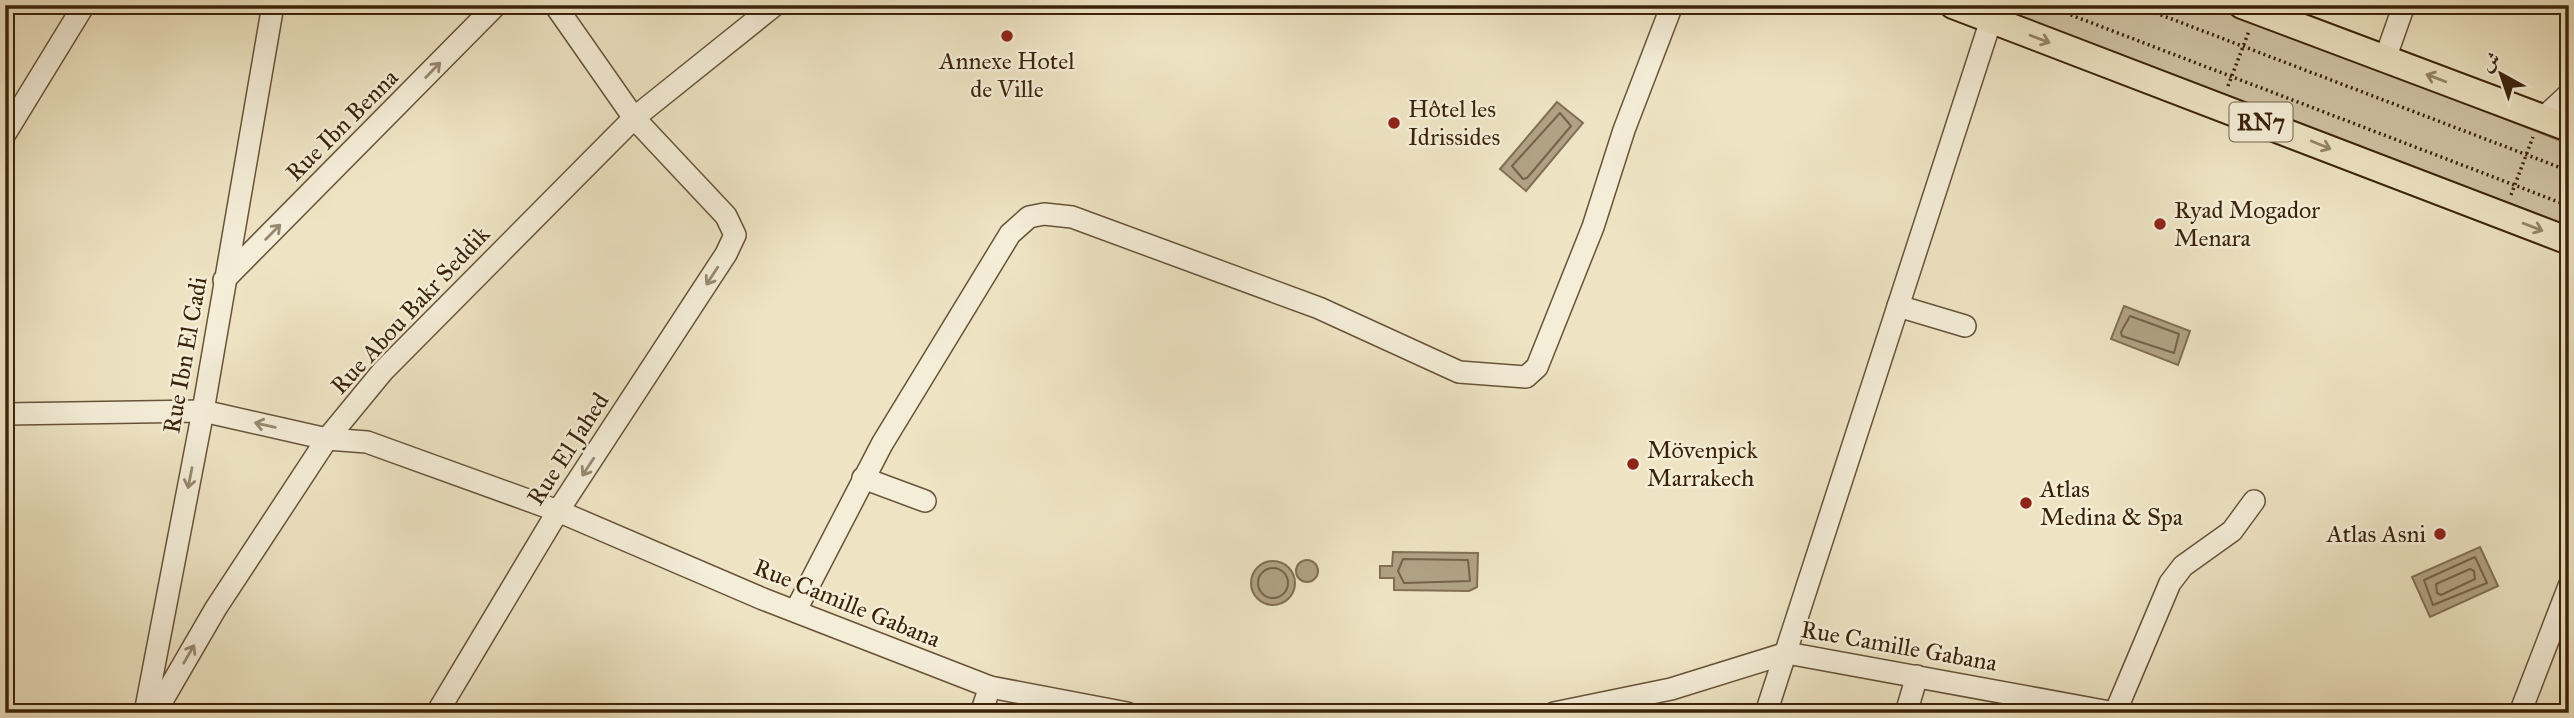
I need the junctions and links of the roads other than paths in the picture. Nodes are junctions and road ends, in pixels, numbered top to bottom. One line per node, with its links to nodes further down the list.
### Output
1 (84, 5): 16 (street)
2 (272, 5): 18 (street, Rue Ibn El Cadi)
3 (496, 5): 18 (street, Rue Ibn Benna, one-way to 3)
4 (555, 5): 13 (street)
5 (775, 5): 13 (street, Rue Abou Bakr Seddik)
6 (1672, 5): 24 (street)
7 (1953, 5): 10 (main road, RN7)
8 (2404, 5): 11 (street)
9 (2247, 13): 11 (main road)
10 (1991, 20): 17 (main road, RN7, one-way to 17); 19 (street)
11 (2385, 59): 14 (main road, one-way to 11)
12 (2569, 94): 14 (street)
13 (634, 118): 23 (street, Rue Abou Bakr Seddik); 27 (street, Rue El Jahed, one-way to 27)
14 (2539, 125): 15 (main road)
15 (2569, 128)
16 (5, 134)
17 (2569, 241)
18 (224, 280): 21 (street, Rue Ibn El Cadi)
19 (1898, 306): 20 (street); 30 (street)
20 (1965, 326)
21 (203, 411): 22 (street, Rue Camille Gabana); 23 (street, Rue Camille Gabana, one-way to 21); 34 (street, Rue Ibn El Cadi, one-way to 34)
22 (5, 414)
23 (327, 439): 27 (street, Rue Camille Gabana); 35 (street, Rue Abou Bakr Seddik, one-way to 23)
24 (863, 478): 25 (street); 29 (street)
25 (925, 501)
26 (2253, 501): 42 (street)
27 (558, 511): 29 (street, Rue Camille Gabana); 36 (street, Rue El Jahed)
28 (2569, 586): 43 (street)
29 (796, 610): 32 (street, Rue Camille Gabana)
30 (1787, 653): 31 (street, Rue Camille Gabana); 39 (street, Rue Camille Gabana); 40 (street)
31 (1917, 676): 41 (street); 42 (street, Rue Camille Gabana)
32 (990, 687): 33 (street, Rue Camille Gabana); 37 (street)
33 (1042, 704): 38 (street, Rue Camille Gabana)
34 (145, 713)
35 (155, 713)
36 (437, 713)
37 (981, 713)
38 (1127, 713)
39 (1554, 713)
40 (1766, 713)
41 (1906, 713)
42 (2115, 713)
43 (2520, 713)

